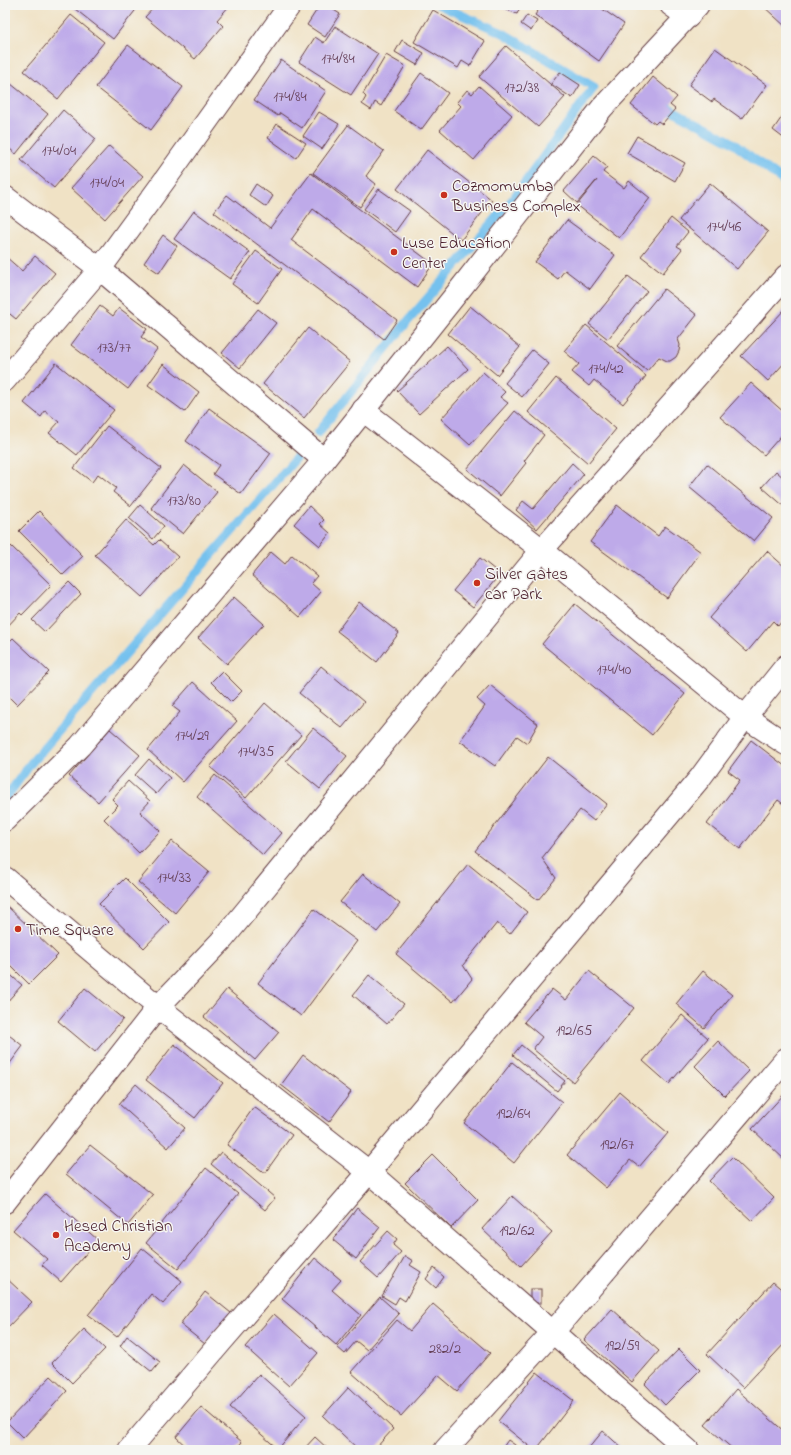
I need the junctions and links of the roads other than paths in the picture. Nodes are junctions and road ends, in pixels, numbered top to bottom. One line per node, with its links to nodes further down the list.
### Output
1 (290, 5): 4 (street)
2 (686, 9): 7 (street)
3 (5, 197): 4 (street)
4 (100, 269): 6 (street); 8 (street)
5 (786, 276): 9 (street)
6 (5, 380)
7 (363, 410): 8 (street); 9 (street)
8 (324, 460): 13 (street)
9 (542, 550): 11 (street); 15 (street)
10 (786, 666): 11 (street)
11 (744, 717): 12 (street); 17 (street)
12 (786, 744)
13 (5, 820)
14 (5, 878): 15 (street)
15 (158, 1007): 17 (street); 18 (street)
16 (786, 1059): 19 (street)
17 (369, 1172): 19 (street); 20 (street)
18 (5, 1202)
19 (553, 1332): 21 (street); 22 (street)
20 (129, 1450)
21 (445, 1450)
22 (688, 1450)

